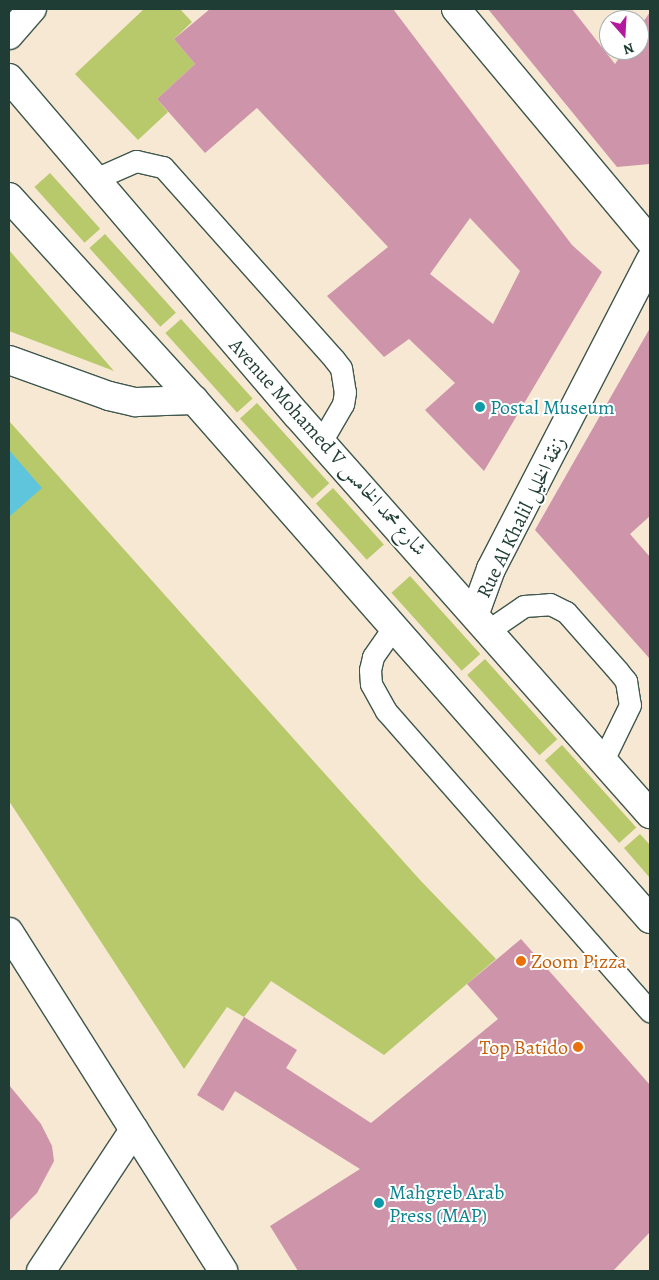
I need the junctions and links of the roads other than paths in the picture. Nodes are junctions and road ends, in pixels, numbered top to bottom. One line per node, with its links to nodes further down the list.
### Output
1 (32, 9): 3 (main road)
2 (456, 9): 7 (main road)
3 (9, 35)
4 (9, 78): 5 (main road, Avenue Mohamed V شارع محمد الخامس)
5 (95, 179): 11 (main road, Avenue Mohamed V شارع محمد الخامس); 11 (lane)
6 (9, 197): 10 (main road)
7 (650, 241)
8 (650, 261): 12 (main road, Rue Al Khalil زنقة الخليل)
9 (9, 360): 10 (main road)
10 (194, 400): 13 (main road)
11 (321, 442): 12 (main road, Avenue Mohamed V شارع محمد الخامس)
12 (482, 621): 14 (main road, Avenue Mohamed V شارع محمد الخامس); 14 (lane)
13 (393, 628): 16 (main road); 18 (lane)
14 (604, 760): 15 (main road, Avenue Mohamed V شارع محمد الخامس)
15 (650, 814)
16 (650, 919)
17 (9, 932): 19 (main road)
18 (650, 1010)
19 (134, 1130): 20 (main road); 21 (main road)
20 (41, 1271)
21 (223, 1271)

